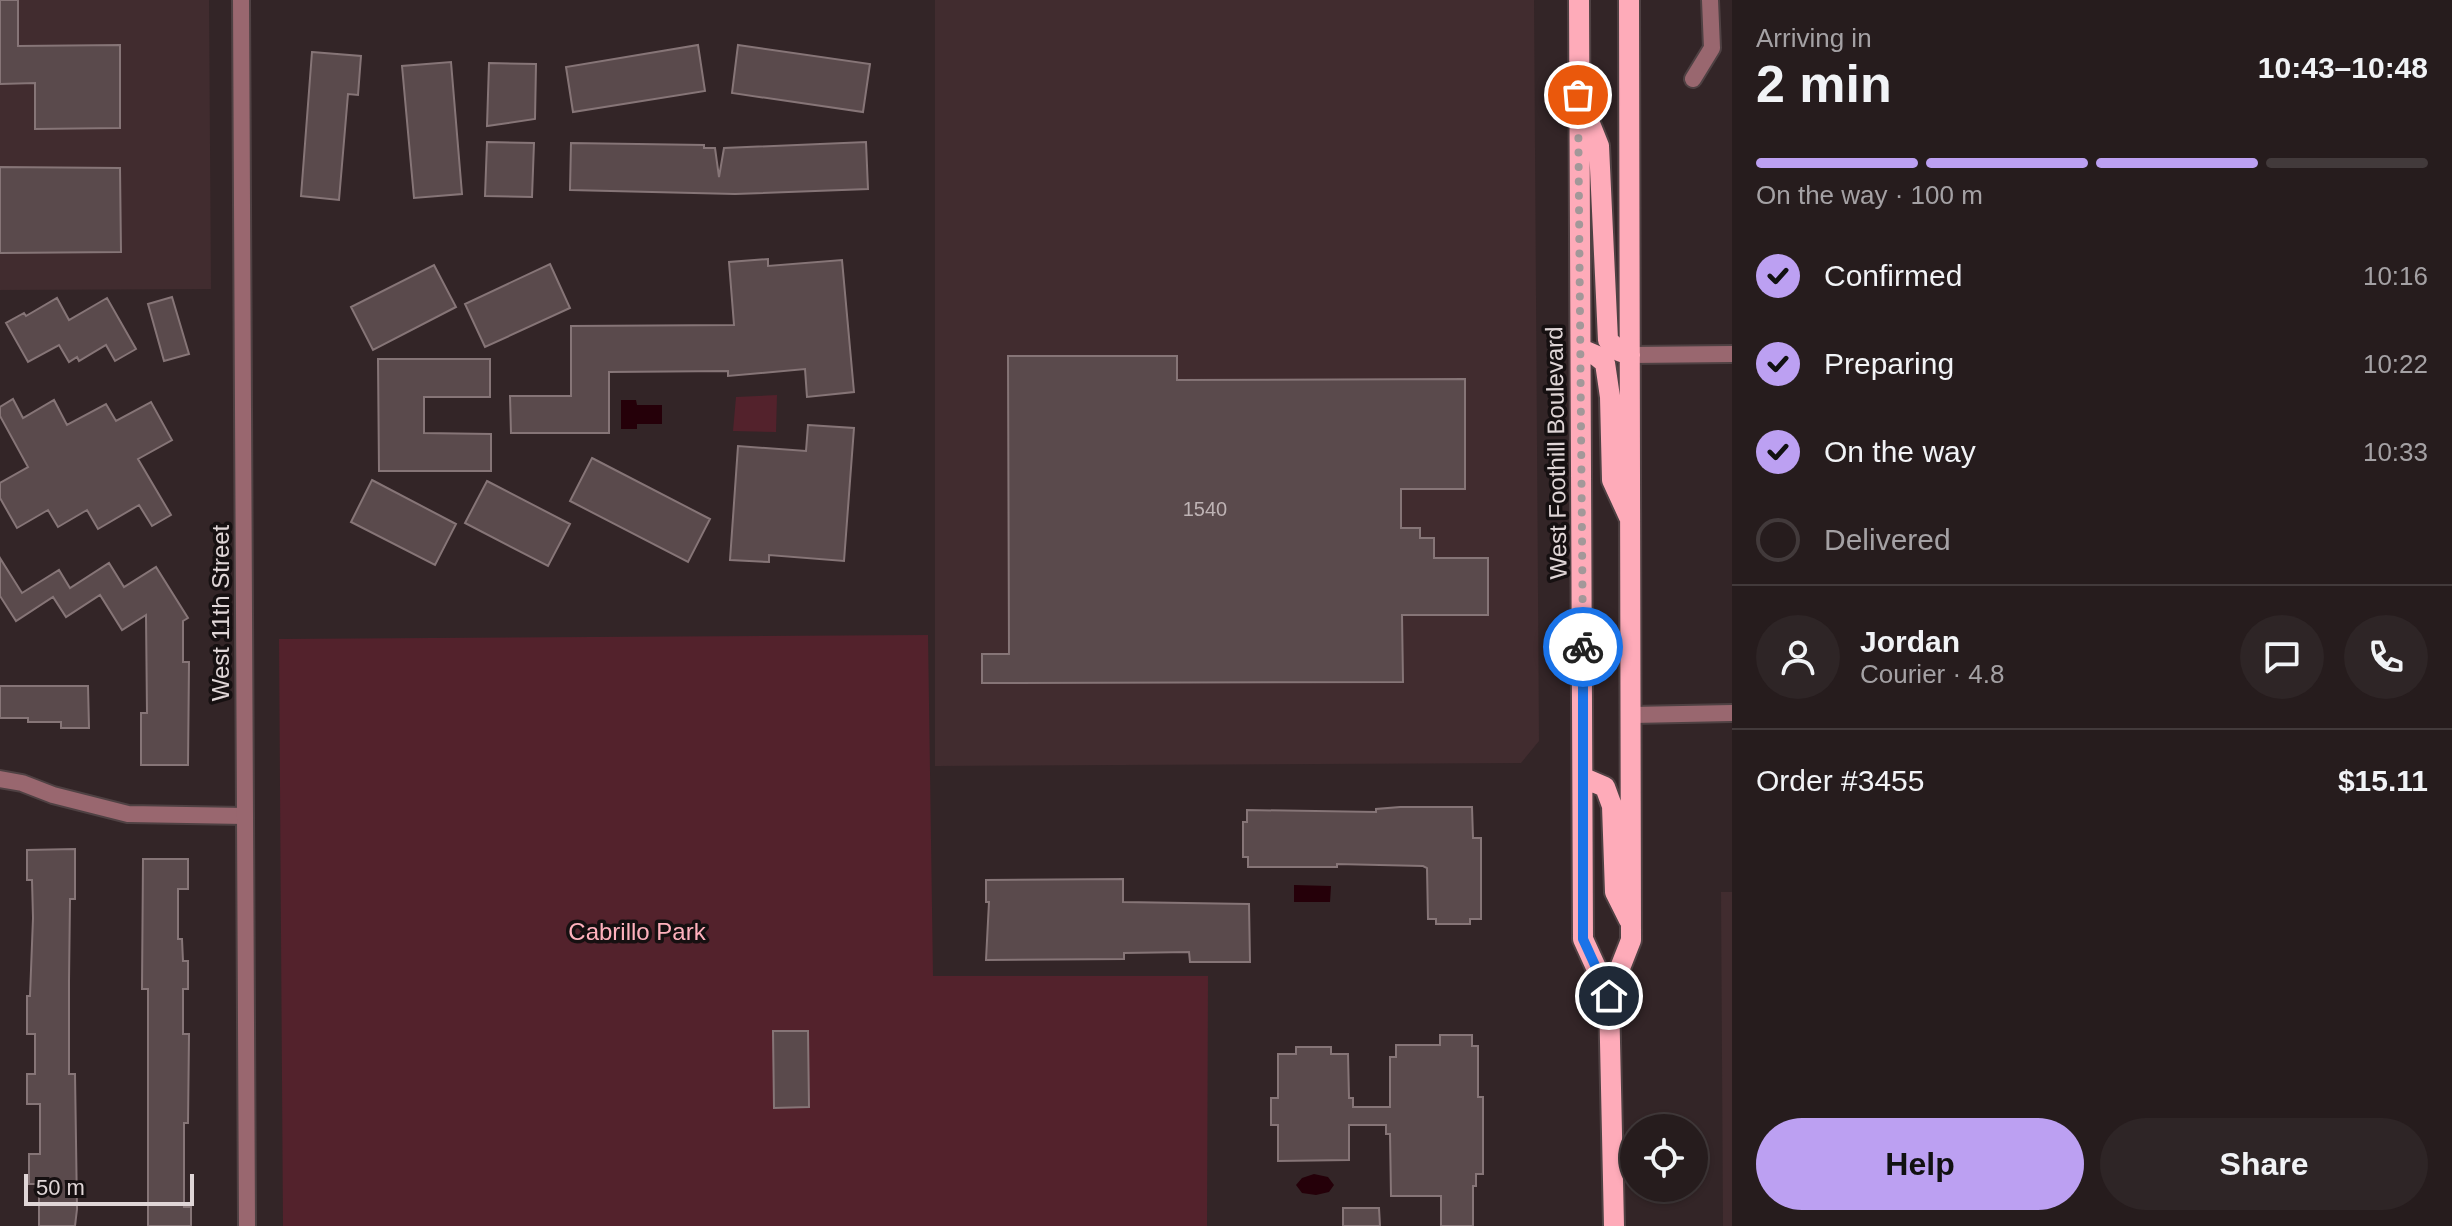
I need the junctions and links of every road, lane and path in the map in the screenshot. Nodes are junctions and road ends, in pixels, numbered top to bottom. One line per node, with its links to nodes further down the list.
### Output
1 (241, 0): 15 (street, West 11th Street)
2 (1579, 0): 6 (main road, West Foothill Boulevard)
3 (1629, 0): 9 (main road, West Foothill Boulevard)
4 (1710, 0): 5 (street)
5 (1693, 79)
6 (1578, 95): 7 (main road, West Foothill Boulevard); 9 (main road)
7 (1581, 349): 10 (main road); 13 (main road, West Foothill Boulevard)
8 (1732, 354): 9 (street)
9 (1630, 355): 10 (main road, West Foothill Boulevard)
10 (1632, 525): 12 (main road, West Foothill Boulevard)
11 (1732, 713): 12 (street)
12 (1632, 715): 16 (main road, West Foothill Boulevard)
13 (1584, 778): 16 (main road); 17 (main road, West Foothill Boulevard)
14 (0, 779): 15 (street)
15 (245, 816): 18 (street, West 11th Street)
16 (1631, 924): 17 (main road, West Foothill Boulevard)
17 (1609, 996): 19 (main road, West Foothill Boulevard)
18 (247, 1226)
19 (1614, 1226)

